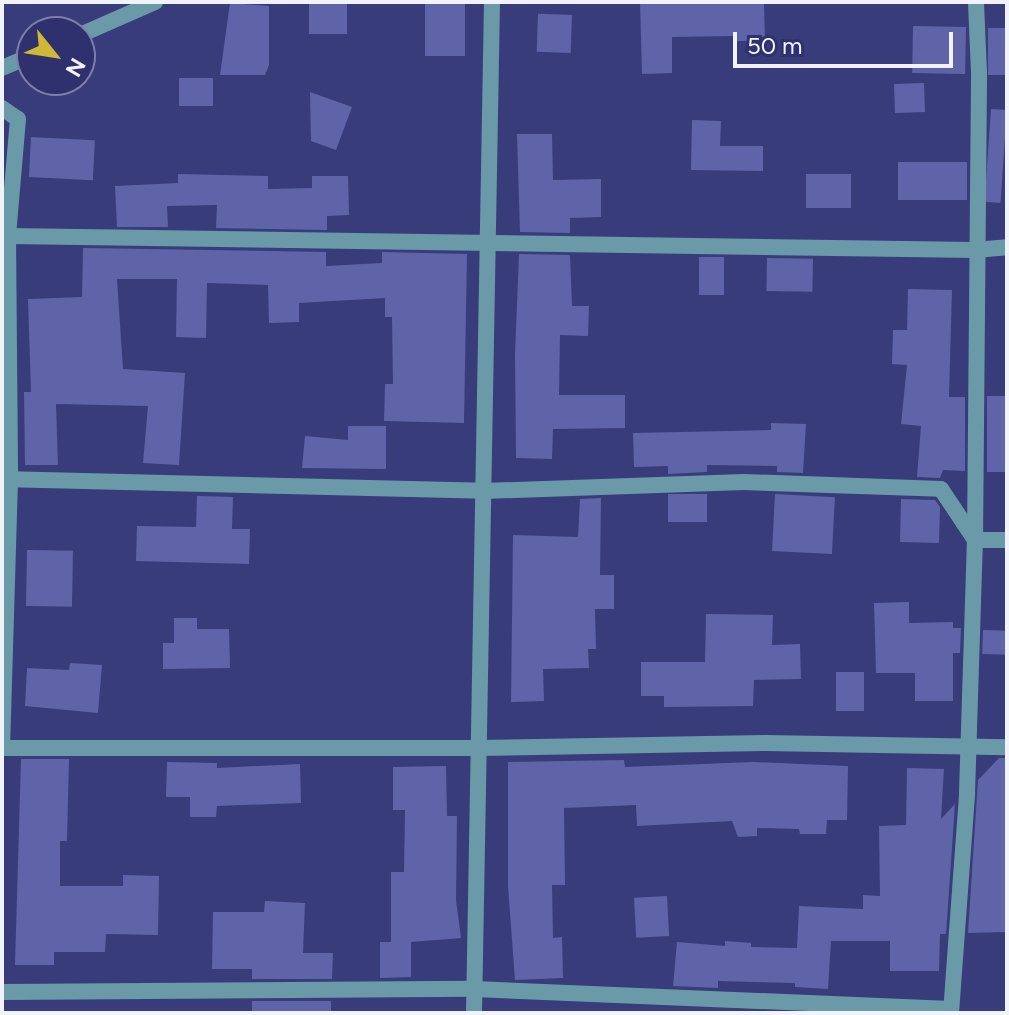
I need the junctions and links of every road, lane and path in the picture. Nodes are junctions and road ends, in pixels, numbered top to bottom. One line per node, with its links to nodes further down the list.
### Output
1 (155, 2): 4 (street)
2 (492, 2): 7 (street)
3 (976, 2): 9 (street)
4 (96, 28)
5 (2, 108): 6 (street)
6 (8, 236): 7 (street); 10 (street)
7 (488, 243): 9 (street); 11 (street)
8 (1007, 247): 9 (street)
9 (975, 250): 12 (street)
10 (6, 480): 11 (street); 14 (street)
11 (484, 491): 12 (street); 16 (street)
12 (975, 540): 13 (street); 17 (street)
13 (1007, 540)
14 (2, 745): 16 (street)
15 (1007, 747): 17 (street)
16 (480, 748): 17 (street); 18 (street)
17 (967, 749): 20 (street)
18 (474, 989): 19 (street); 20 (street); 21 (street)
19 (2, 992)
20 (951, 1011)
21 (474, 1013)

